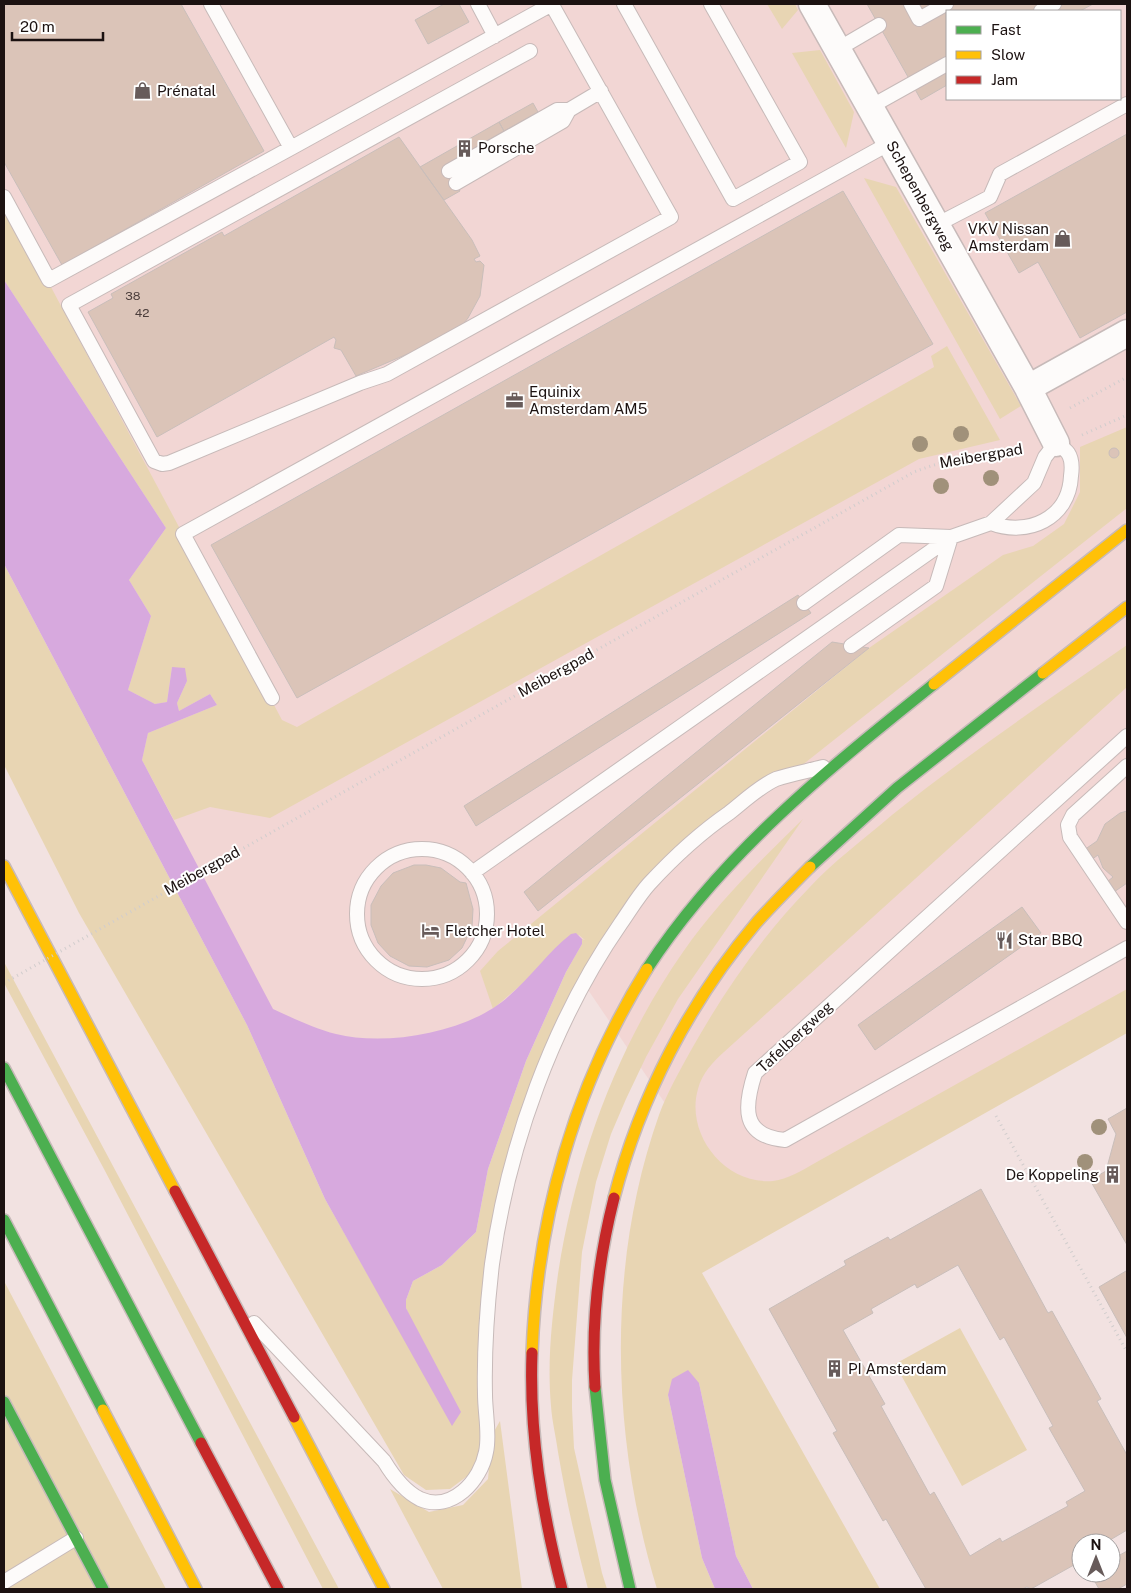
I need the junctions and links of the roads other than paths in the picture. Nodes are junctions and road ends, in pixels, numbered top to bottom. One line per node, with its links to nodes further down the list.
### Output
1 (211, 4): 20 (lane)
2 (478, 4): 12 (lane)
3 (552, 4): 12 (lane); 16 (lane)
4 (624, 4): 5 (lane)
5 (711, 4)
6 (812, 4): 13 (street, Schepenbergweg)
7 (911, 4): 8 (lane)
8 (946, 4)
9 (1054, 4): 10 (lane)
10 (1043, 10)
11 (879, 25): 13 (lane)
12 (496, 36): 20 (lane)
13 (838, 49): 18 (street, Schepenbergweg)
14 (530, 51): 16 (lane)
15 (946, 65): 18 (lane)
16 (601, 92): 21 (lane)
17 (1127, 104): 23 (lane)
18 (870, 107): 19 (street, Schepenbergweg)
19 (890, 143): 23 (street, Schepenbergweg); 33 (lane)
20 (291, 148): 22 (lane)
21 (452, 177)
22 (4, 197)
23 (936, 225): 25 (street, Schepenbergweg)
24 (1127, 333): 25 (street)
25 (1028, 388): 26 (street, Schepenbergweg)
26 (1051, 433): 27 (lane); 27 (lane)
27 (991, 523): 29 (lane)
28 (1127, 530): 35 (highway)
29 (951, 536): 30 (lane); 32 (lane); 38 (lane)
30 (804, 603)
31 (1127, 607): 52 (highway)
32 (851, 646)
33 (272, 698)
34 (1127, 736): 40 (lane, Tafelbergweg)
35 (834, 765): 43 (lane); 51 (highway)
36 (1127, 766): 39 (lane)
37 (4, 866): 43 (highway)
38 (472, 873): 38 (lane)
39 (1127, 922)
40 (1127, 948)
41 (4, 1068): 49 (highway)
42 (4, 1220): 48 (highway)
43 (234, 1302): 50 (highway)
44 (4, 1402): 45 (highway)
45 (76, 1538): 46 (lane); 47 (highway)
46 (4, 1582)
47 (103, 1589)
48 (196, 1589)
49 (278, 1589)
50 (384, 1589)
51 (562, 1589)
52 (630, 1589)

